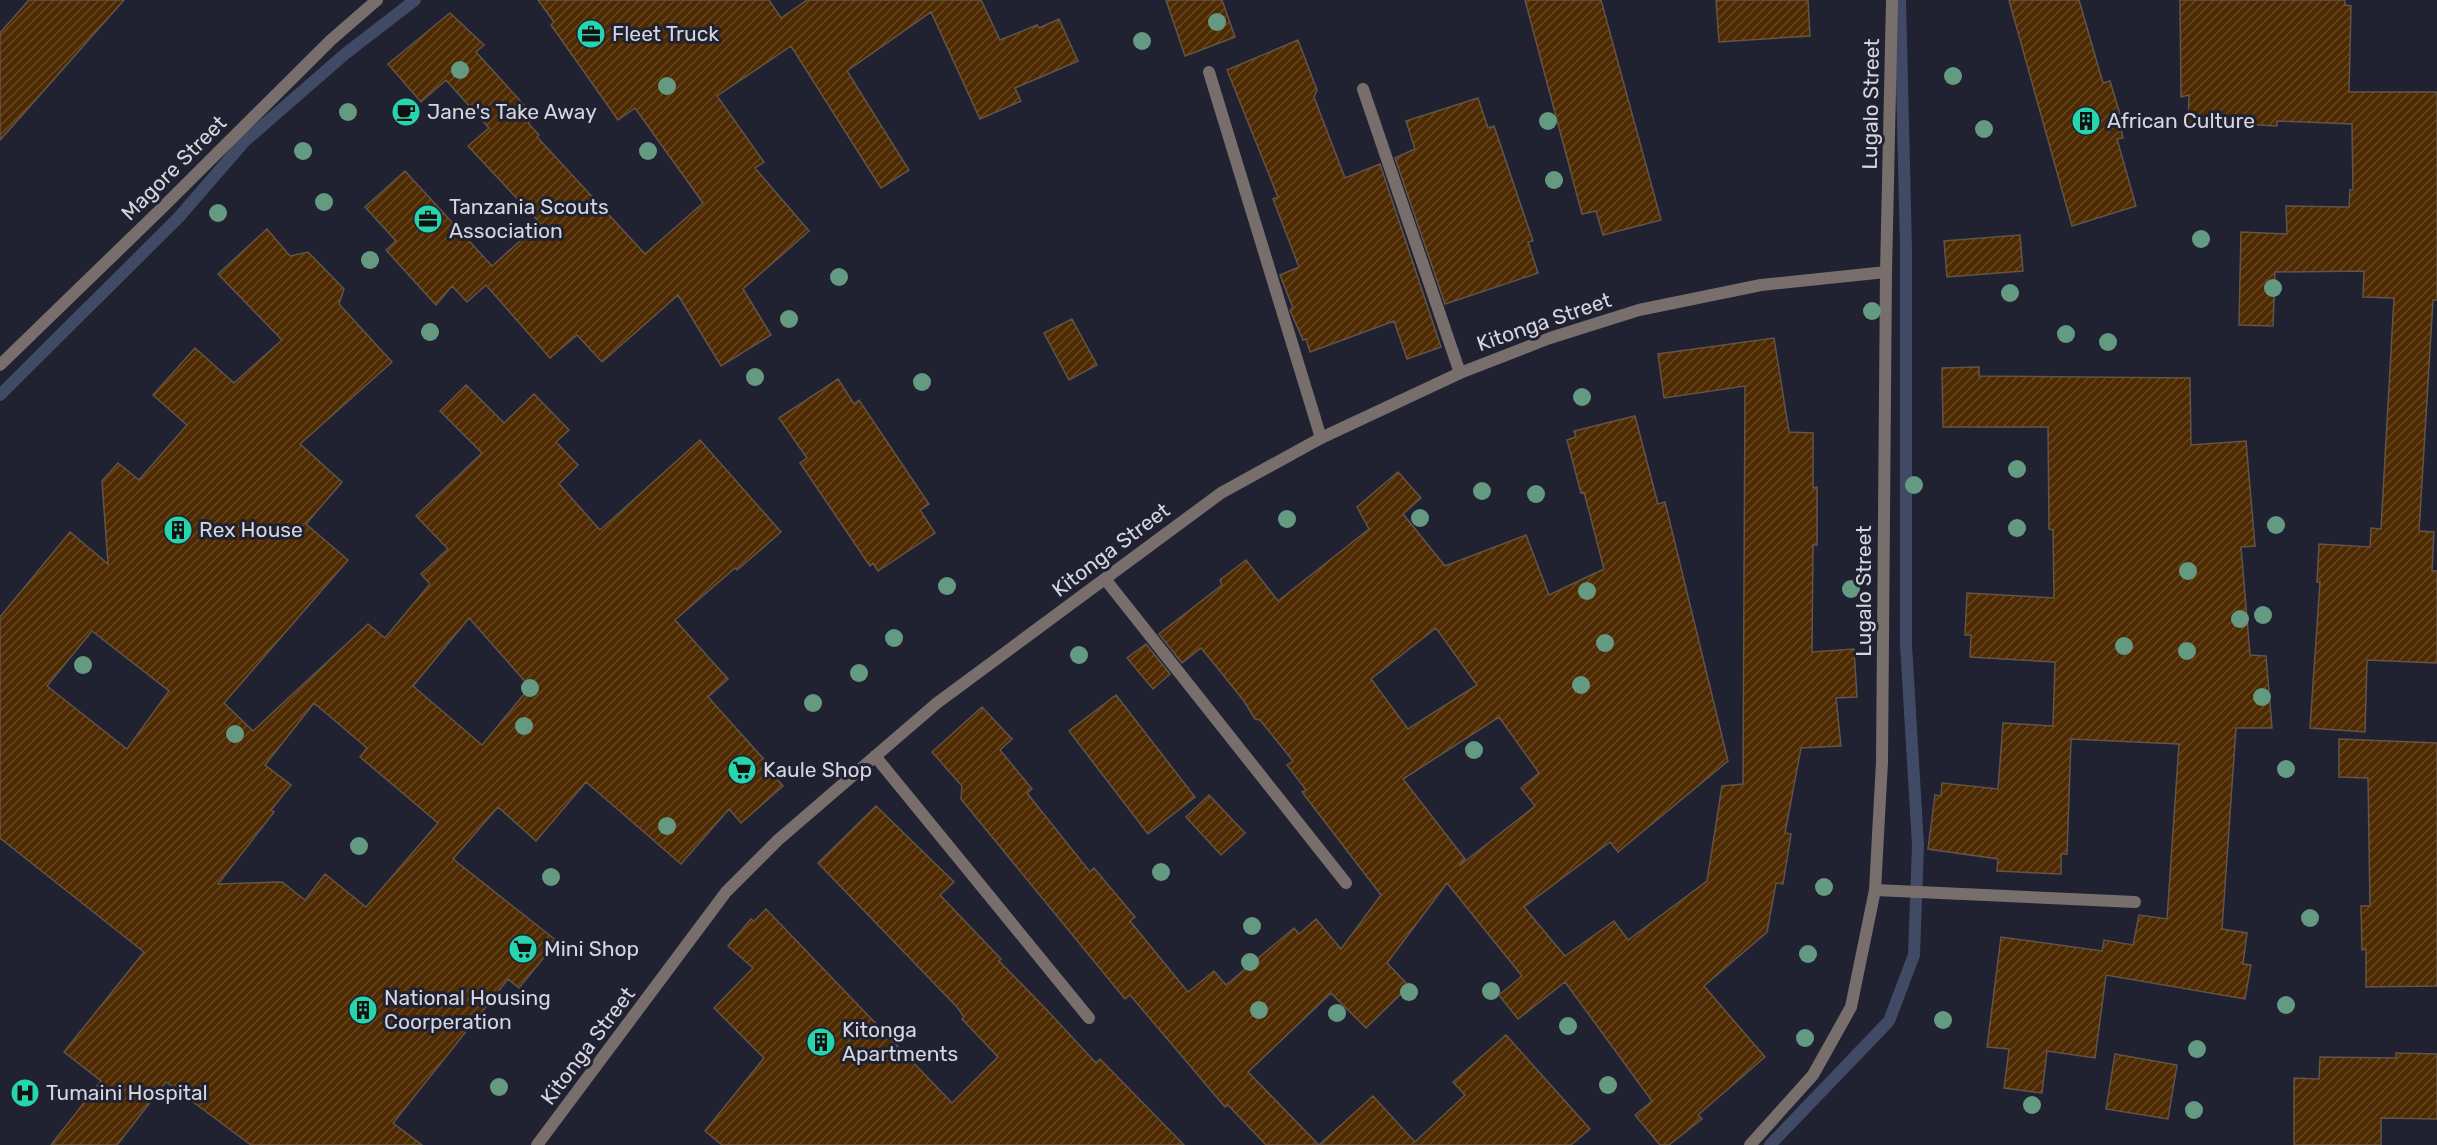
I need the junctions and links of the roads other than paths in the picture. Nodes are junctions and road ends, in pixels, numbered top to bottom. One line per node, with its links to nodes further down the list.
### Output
1 (377, 0): 6 (street, Magore Street)
2 (1893, 0): 5 (street, Lugalo Street)
3 (1209, 72): 8 (street)
4 (1363, 89): 7 (street)
5 (1886, 272): 7 (street, Kitonga Street); 12 (street, Lugalo Street)
6 (0, 365)
7 (1460, 373): 8 (street, Kitonga Street)
8 (1321, 438): 9 (street, Kitonga Street)
9 (1105, 579): 10 (street, Kitonga Street); 11 (street)
10 (875, 756): 14 (street); 15 (street, Kitonga Street)
11 (1346, 883)
12 (1875, 890): 13 (street); 16 (street, Lugalo Street)
13 (2135, 902)
14 (1089, 1018)
15 (537, 1145)
16 (1750, 1145)

